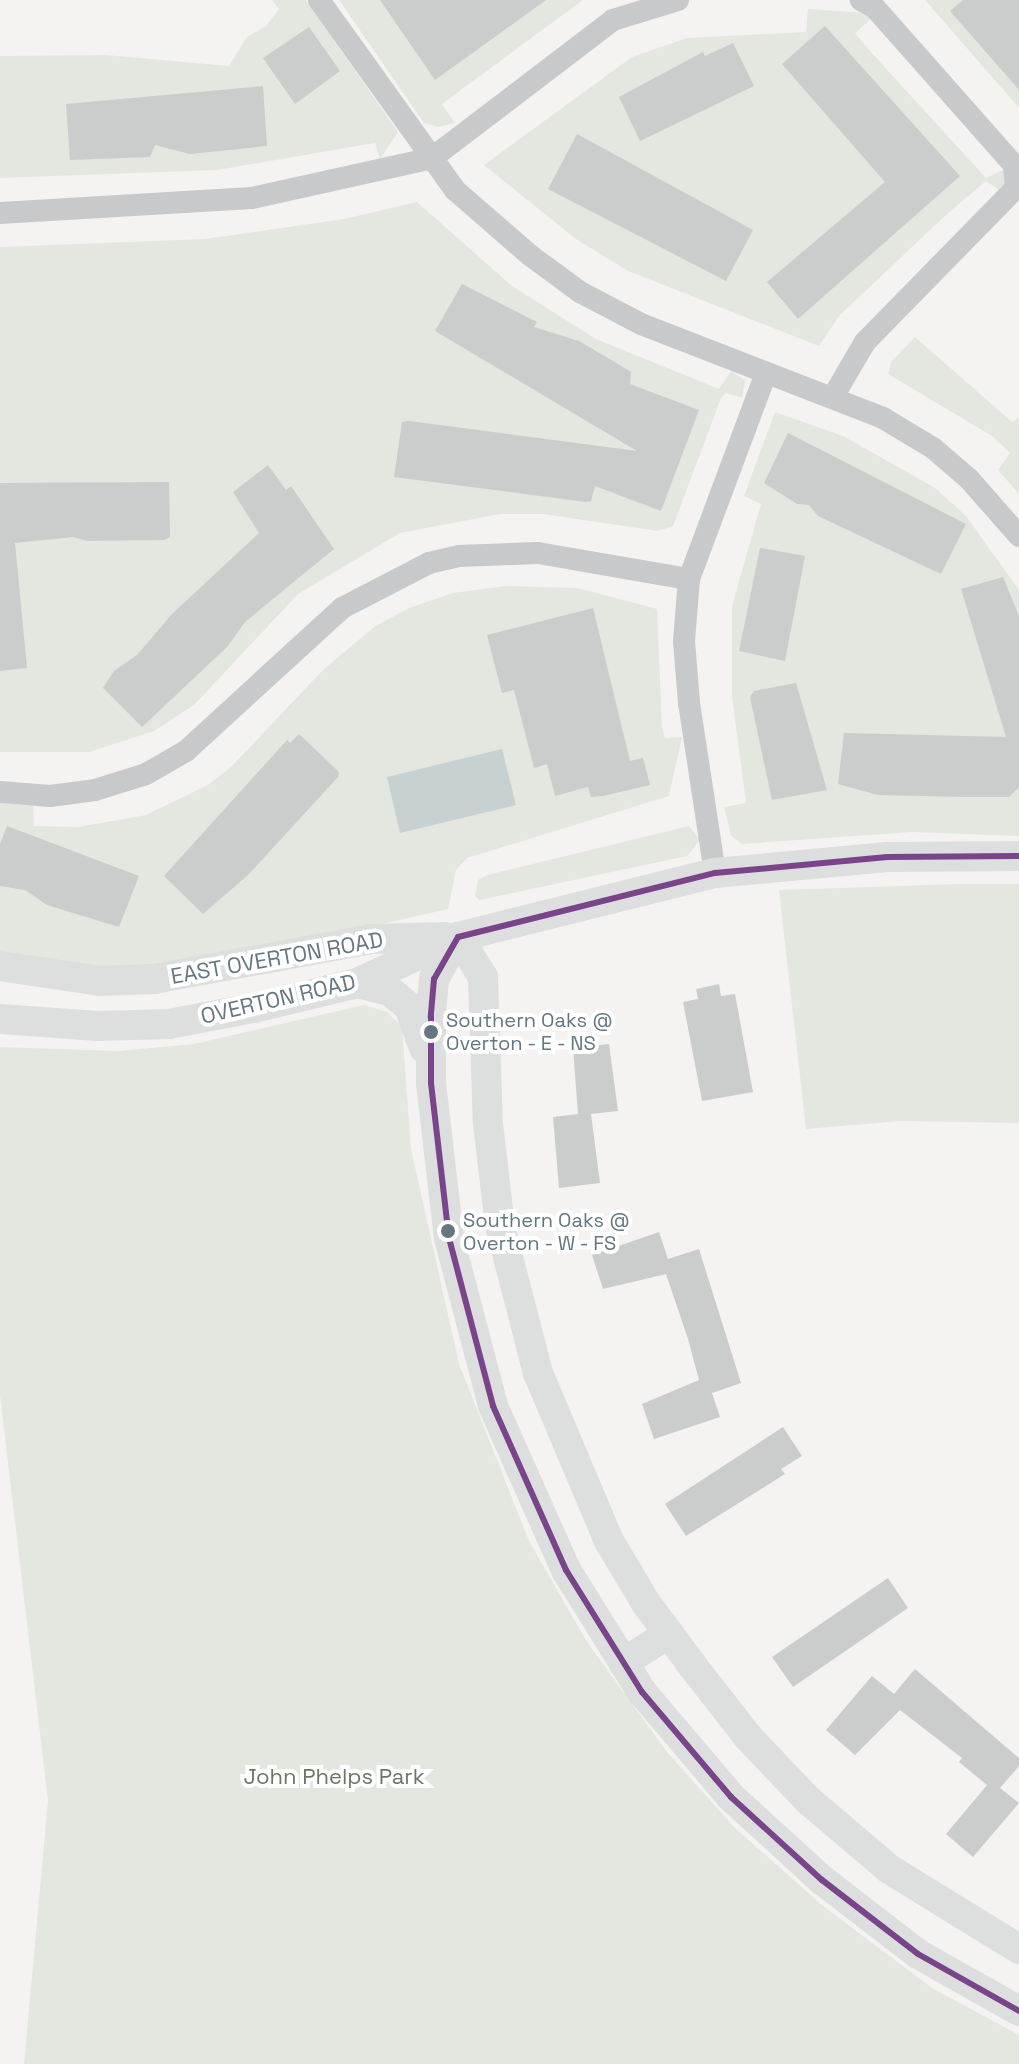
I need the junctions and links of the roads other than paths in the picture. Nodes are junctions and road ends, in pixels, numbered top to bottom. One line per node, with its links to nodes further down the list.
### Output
1 (319, 0): 4 (street)
2 (678, 0): 4 (street)
3 (861, 0): 7 (street)
4 (432, 158): 5 (street); 6 (street)
5 (0, 213)
6 (766, 373): 7 (street); 9 (street)
7 (834, 395): 8 (street)
8 (1019, 536)
9 (689, 579): 10 (street); 12 (street)
10 (0, 792)
11 (1019, 856): 12 (street, OVERTON ROAD)
12 (715, 873): 13 (street, OVERTON ROAD)
13 (458, 937): 14 (street, EAST OVERTON ROAD); 15 (street, OVERTON ROAD); 17 (street); 18 (street)
14 (0, 966)
15 (357, 983): 16 (street, OVERTON ROAD); 17 (street)
16 (0, 1019)
17 (431, 1083): 19 (street)
18 (500, 1226): 19 (street); 20 (street)
19 (449, 1238): 21 (street)
20 (668, 1634): 21 (street); 22 (street)
21 (623, 1663): 23 (street)
22 (1019, 1949)
23 (1019, 2011)

